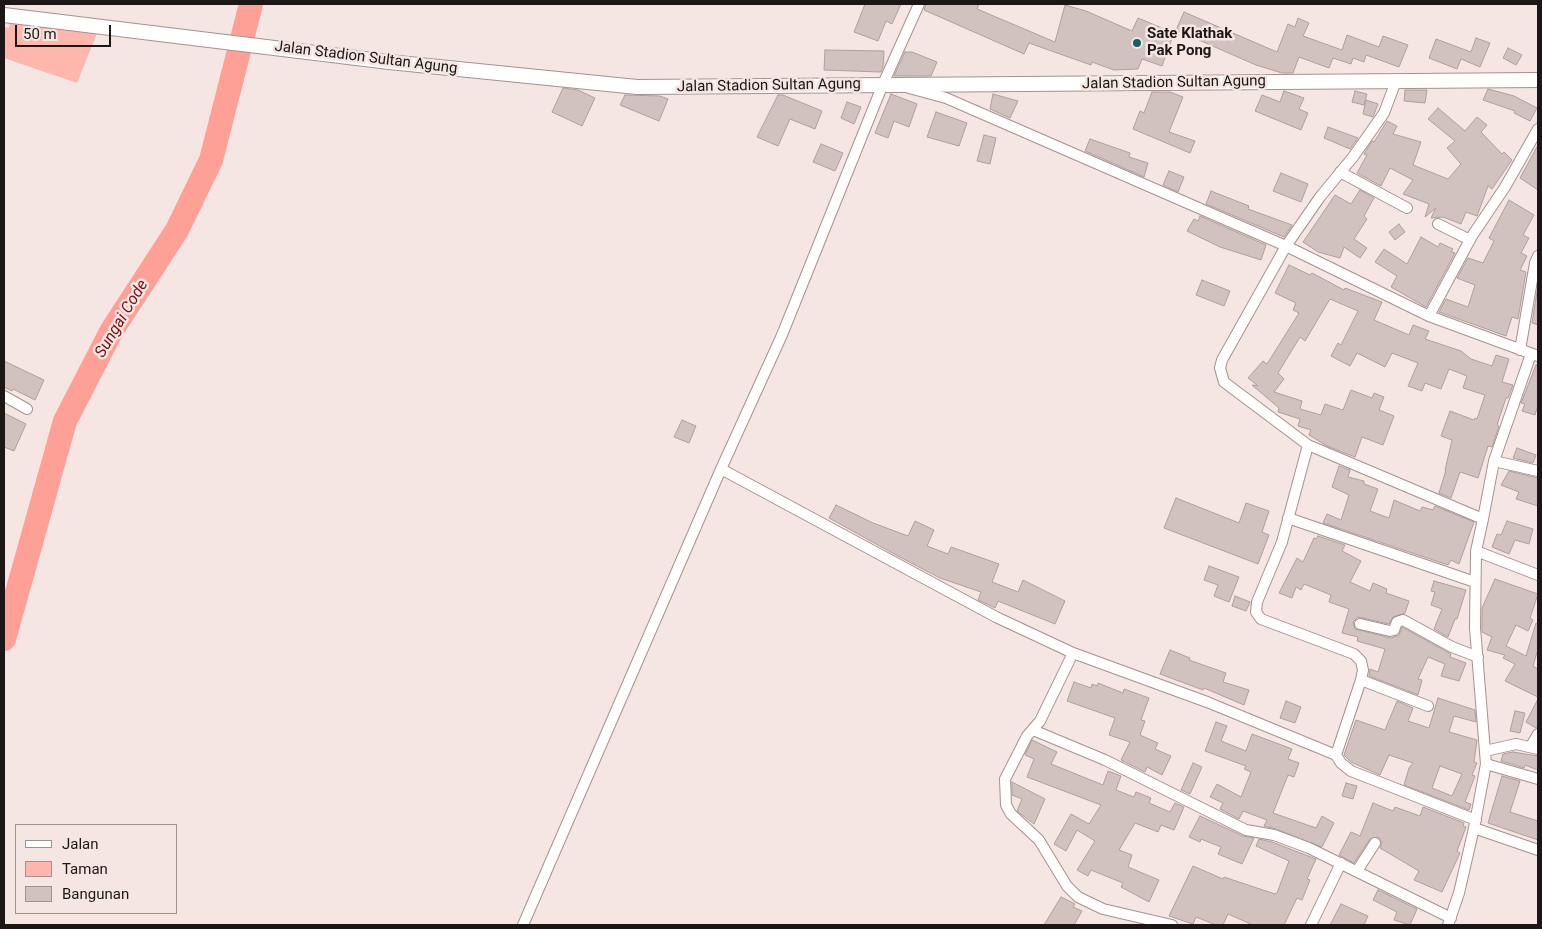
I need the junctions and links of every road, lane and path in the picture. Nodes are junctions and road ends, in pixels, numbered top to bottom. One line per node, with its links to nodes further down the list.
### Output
1 (919, 4): 5 (street)
2 (4, 15): 5 (main road, Jalan Stadion Sultan Agung)
3 (1396, 80): 4 (main road, Jalan Stadion Sultan Agung); 5 (main road, Jalan Stadion Sultan Agung); 7 (street)
4 (1538, 80)
5 (890, 85): 11 (street); 20 (street)
6 (1538, 129): 10 (street)
7 (1340, 172): 8 (street); 11 (street)
8 (1407, 208)
9 (1438, 224): 10 (street)
10 (1470, 240): 13 (street)
11 (1286, 246): 13 (street); 18 (street)
12 (1538, 256): 14 (street)
13 (1429, 316): 14 (street)
14 (1520, 350): 15 (street)
15 (1535, 355): 19 (street)
16 (4, 396): 17 (street)
17 (27, 409)
18 (1308, 445): 22 (street); 23 (street)
19 (1494, 461): 21 (street); 23 (street)
20 (721, 469): 28 (street); 45 (street)
21 (1538, 471)
22 (1288, 518): 26 (street); 30 (street)
23 (1483, 519): 24 (street)
24 (1476, 551): 25 (street); 26 (street)
25 (1538, 575)
26 (1475, 582): 29 (street)
27 (1360, 624): 29 (street)
28 (1073, 653): 32 (street); 36 (street)
29 (1478, 657): 35 (street)
30 (1361, 680): 31 (street); 36 (street)
31 (1428, 706)
32 (1033, 730): 42 (street); 46 (street)
33 (1538, 734): 34 (street)
34 (1535, 748): 35 (street)
35 (1485, 751): 37 (street)
36 (1336, 755): 39 (street)
37 (1486, 764): 38 (street); 39 (street)
38 (1538, 780)
39 (1475, 824): 41 (street); 44 (street)
40 (1375, 843): 43 (street)
41 (1538, 850)
42 (1341, 863): 43 (street); 47 (street)
43 (1357, 871): 44 (street)
44 (1450, 922)
45 (523, 925)
46 (1172, 925)
47 (1311, 925)

